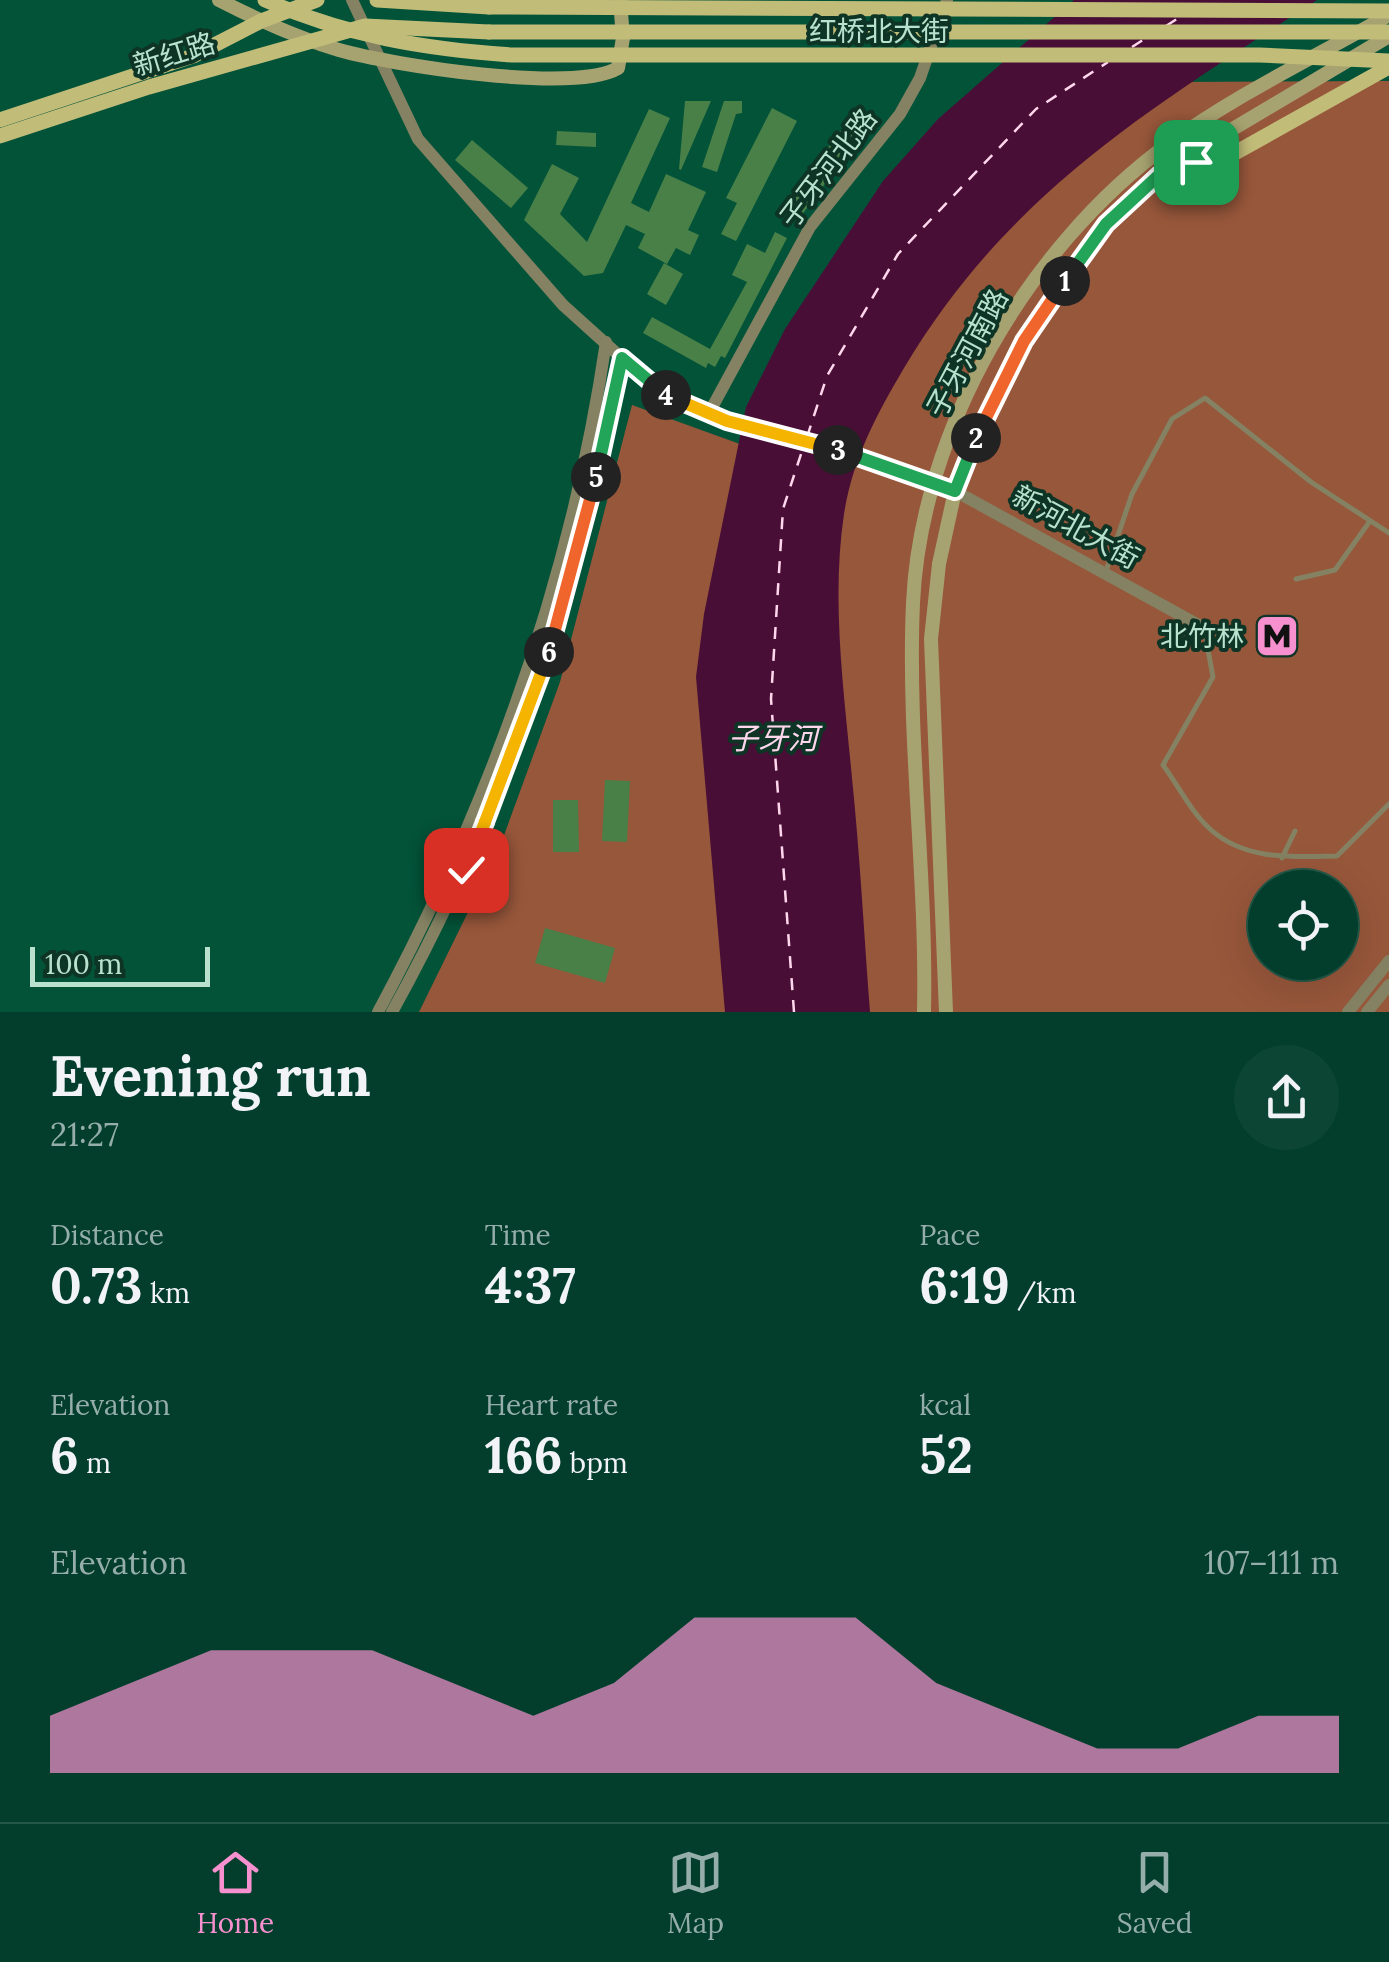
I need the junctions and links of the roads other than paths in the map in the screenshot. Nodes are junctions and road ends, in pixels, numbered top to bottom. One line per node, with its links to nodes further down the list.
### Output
1 (219, 0): 9 (main road)
2 (265, 0): 14 (main road, 红桥北大街, bridge)
3 (352, 0): 10 (street)
4 (377, 0): 8 (main road, bridge)
5 (620, 0): 13 (main road)
6 (947, 0): 20 (street, 子牙河北路)
7 (308, 1): 9 (main road, 新红路)
8 (1389, 13): 21 (main road, 子牙河南路)
9 (261, 22): 12 (main road); 15 (main road, 新红路)
10 (365, 26): 11 (main road, 新红路, bridge); 12 (main road, 新红路); 13 (street)
11 (1389, 34): 17 (main road, 子牙河南路)
12 (308, 40): 13 (main road); 16 (main road, 新红路)
13 (379, 60): 18 (street)
14 (1389, 64): 17 (main road)
15 (0, 120)
16 (0, 136)
17 (1158, 176): 22 (main road, 子牙河南路)
18 (606, 342): 19 (street); 35 (street)
19 (622, 358): 20 (street); 36 (street)
20 (708, 414): 21 (street, 新河北大街)
21 (935, 483): 22 (street, 新河北大街); 23 (main road, 子牙河南路)
22 (955, 491): 24 (main road, 子牙河南路); 27 (street, 新河北大街)
23 (928, 510): 24 (main road); 37 (main road, 子牙河南路)
24 (948, 516): 38 (main road, 子牙河南路)
25 (1370, 521): 26 (lane); 27 (lane); 28 (lane)
26 (1389, 534)
27 (1106, 572): 29 (street, 新河北大街)
28 (1296, 579)
29 (1204, 628): 32 (lane)
30 (1389, 804): 32 (lane)
31 (1295, 831): 32 (lane)
32 (1282, 858)
33 (1389, 962): 39 (street)
34 (1389, 984): 40 (street)
35 (378, 1012)
36 (392, 1012)
37 (924, 1012)
38 (946, 1012)
39 (1348, 1012)
40 (1367, 1012)

